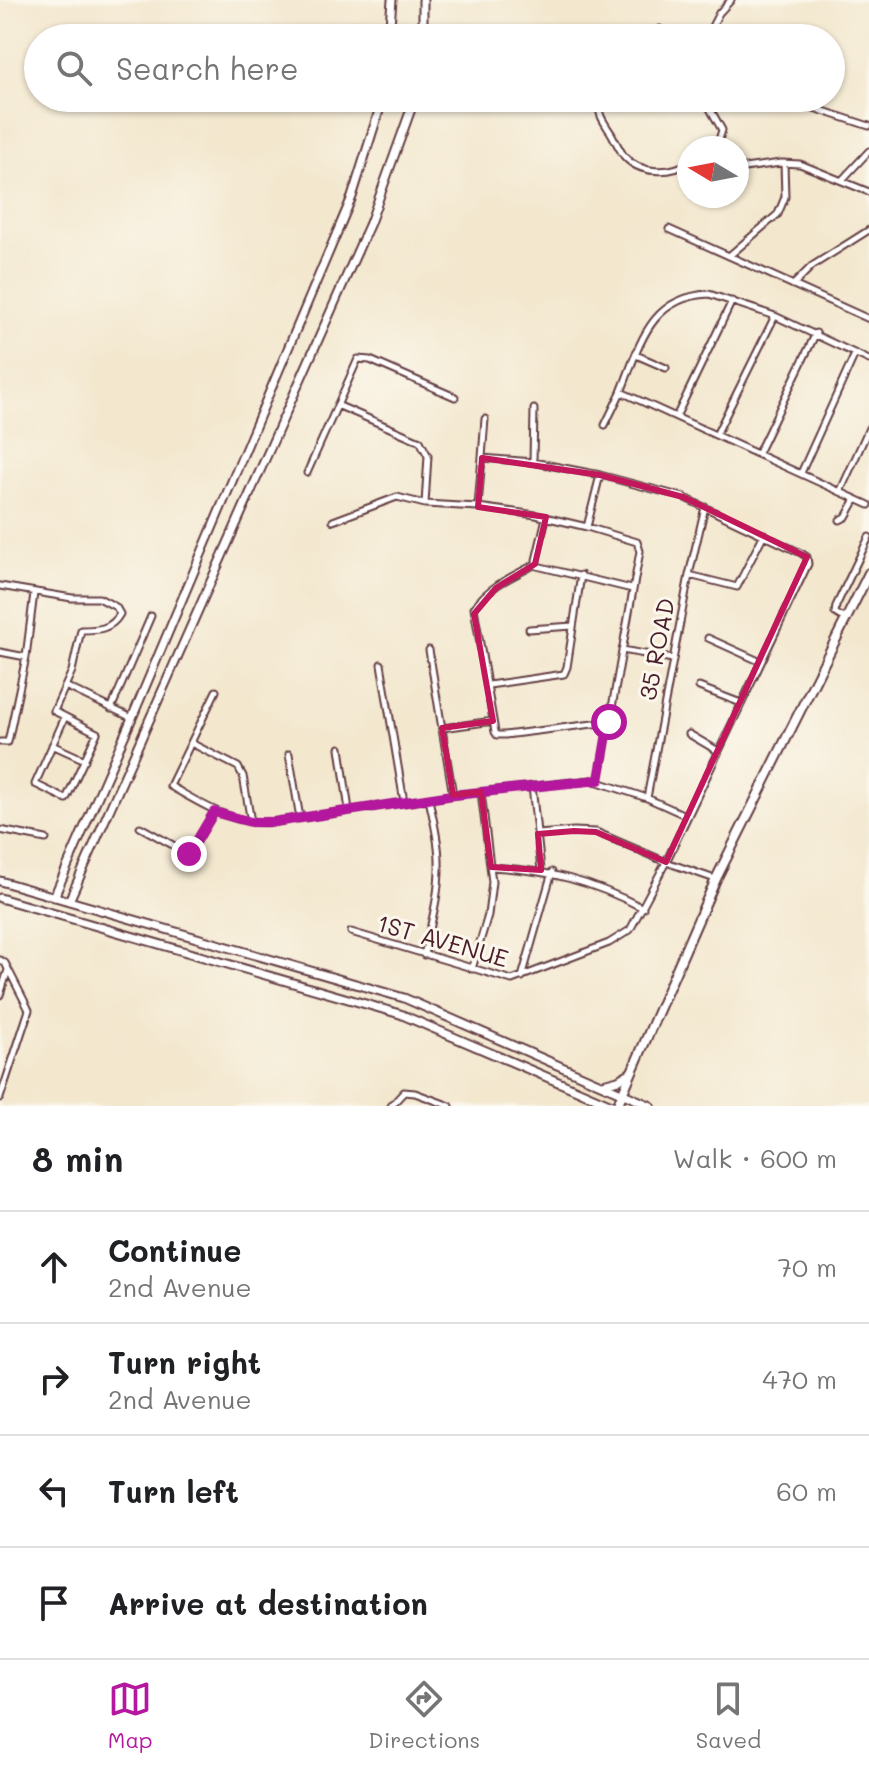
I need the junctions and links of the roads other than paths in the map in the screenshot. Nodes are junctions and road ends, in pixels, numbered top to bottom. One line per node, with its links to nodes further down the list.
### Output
1 (392, 0): 4 (street)
2 (423, 0): 5 (street)
3 (729, 0): 6 (street)
4 (390, 24)
5 (423, 24)
6 (714, 24)
7 (379, 112): 85 (street)
8 (410, 112): 121 (street)
9 (600, 112): 17 (street)
10 (712, 112): 13 (street)
11 (826, 112): 12 (street)
12 (869, 126)
13 (720, 136)
14 (869, 151): 18 (street)
15 (784, 163): 16 (street); 18 (street); 22 (street)
16 (749, 167)
17 (677, 169)
18 (842, 180): 19 (street)
19 (869, 192)
20 (669, 229): 22 (street)
21 (869, 230): 23 (street)
22 (729, 256): 23 (street)
23 (793, 285): 26 (street)
24 (732, 301): 25 (street); 29 (street); 36 (street)
25 (775, 316): 27 (street); 40 (street)
26 (869, 319)
27 (816, 333): 28 (street); 41 (street)
28 (855, 354): 30 (street); 45 (street)
29 (636, 355): 31 (street); 32 (street)
30 (869, 360)
31 (666, 368)
32 (621, 392): 36 (street); 38 (street)
33 (455, 397): 34 (street)
34 (337, 405): 44 (street); 49 (street)
35 (534, 409): 43 (street)
36 (676, 417): 40 (street)
37 (485, 419): 42 (street)
38 (605, 425)
39 (869, 428): 47 (street)
40 (716, 435): 41 (street)
41 (758, 453): 45 (street)
42 (482, 458): 43 (street); 51 (street)
43 (533, 462): 46 (street)
44 (307, 473)
45 (801, 473): 47 (street)
46 (600, 475): 52 (street); 56 (street)
47 (840, 492): 48 (street)
48 (856, 499): 50 (street); 54 (street)
49 (425, 504): 51 (street); 55 (street)
50 (869, 505)
51 (478, 507): 53 (street)
52 (705, 507): 57 (street); 62 (street, 35 ROAD)
53 (546, 518): 56 (street); 59 (street)
54 (840, 520)
55 (333, 521)
56 (587, 527): 64 (street)
57 (764, 534): 62 (street); 76 (street, 1ST AVENUE)
58 (869, 537): 67 (street)
59 (536, 564): 61 (street); 78 (street)
60 (869, 573): 67 (main road)
61 (581, 575): 64 (street); 68 (street)
62 (689, 575): 75 (street, 35 ROAD)
63 (0, 586): 65 (street)
64 (632, 589): 72 (street)
65 (34, 593): 74 (street); 79 (street)
66 (151, 616): 83 (street)
67 (846, 620): 117 (main road)
68 (573, 626): 69 (street); 78 (street)
69 (529, 629)
70 (708, 638): 76 (street)
71 (429, 650): 88 (street)
72 (622, 650): 75 (street); 87 (street)
73 (0, 652): 74 (street)
74 (26, 657): 90 (street)
75 (673, 659): 101 (street, 35 ROAD)
76 (761, 662): 82 (street, 1ST AVENUE)
77 (381, 664): 103 (street)
78 (489, 685): 86 (street)
79 (65, 686): 83 (street); 84 (street)
80 (699, 687): 82 (street)
81 (216, 691): 91 (street)
82 (741, 703): 94 (street, 1ST AVENUE)
83 (111, 709): 85 (street)
84 (65, 717): 92 (street); 96 (street)
85 (132, 718): 119 (street)
86 (493, 721): 87 (street); 88 (street)
87 (609, 722): 97 (street)
88 (442, 728): 100 (street)
89 (689, 734): 94 (street)
90 (0, 742)
91 (191, 743): 105 (street); 108 (street)
92 (52, 745): 96 (street); 96 (street)
93 (340, 748): 104 (street)
94 (718, 751): 106 (street, 1ST AVENUE)
95 (289, 754): 107 (street)
96 (85, 760)
97 (599, 780): 98 (street); 101 (street)
98 (532, 786): 99 (street); 111 (street)
99 (481, 792): 100 (street); 114 (street)
100 (453, 795): 102 (street)
101 (647, 798): 106 (street)
102 (429, 799): 103 (street); 124 (street)
103 (404, 802): 104 (street)
104 (349, 810): 107 (street)
105 (214, 812): 108 (street); 109 (street)
106 (687, 816): 113 (street, 1ST AVENUE)
107 (300, 818): 108 (street)
108 (251, 822)
109 (140, 827)
110 (0, 830): 112 (street)
111 (538, 834): 113 (street); 115 (street)
112 (46, 839)
113 (666, 862): 117 (street); 122 (street, 1ST AVENUE)
114 (491, 867): 115 (street); 126 (street)
115 (541, 870): 116 (street)
116 (552, 872): 122 (street); 128 (street)
117 (716, 879): 132 (main road)
118 (0, 881): 119 (street)
119 (54, 897): 121 (street)
120 (0, 898): 136 (street)
121 (69, 901): 133 (street)
122 (643, 908): 128 (street, 1ST AVENUE)
123 (351, 932): 124 (street, 1ST AVENUE)
124 (424, 955): 126 (street, 1ST AVENUE)
125 (0, 960): 127 (street)
126 (472, 969): 128 (street, 1ST AVENUE)
127 (8, 970): 129 (street); 131 (street)
128 (522, 977)
129 (0, 995)
130 (0, 1069): 131 (street)
131 (9, 1072): 135 (street)
132 (630, 1073): 133 (street); 134 (main road)
133 (602, 1085): 134 (street)
134 (622, 1093): 140 (main road); 141 (street)
135 (0, 1098)
136 (595, 1098): 139 (street); 140 (street)
137 (391, 1106): 138 (street)
138 (450, 1106)
139 (600, 1106)
140 (615, 1106)
141 (651, 1106)

